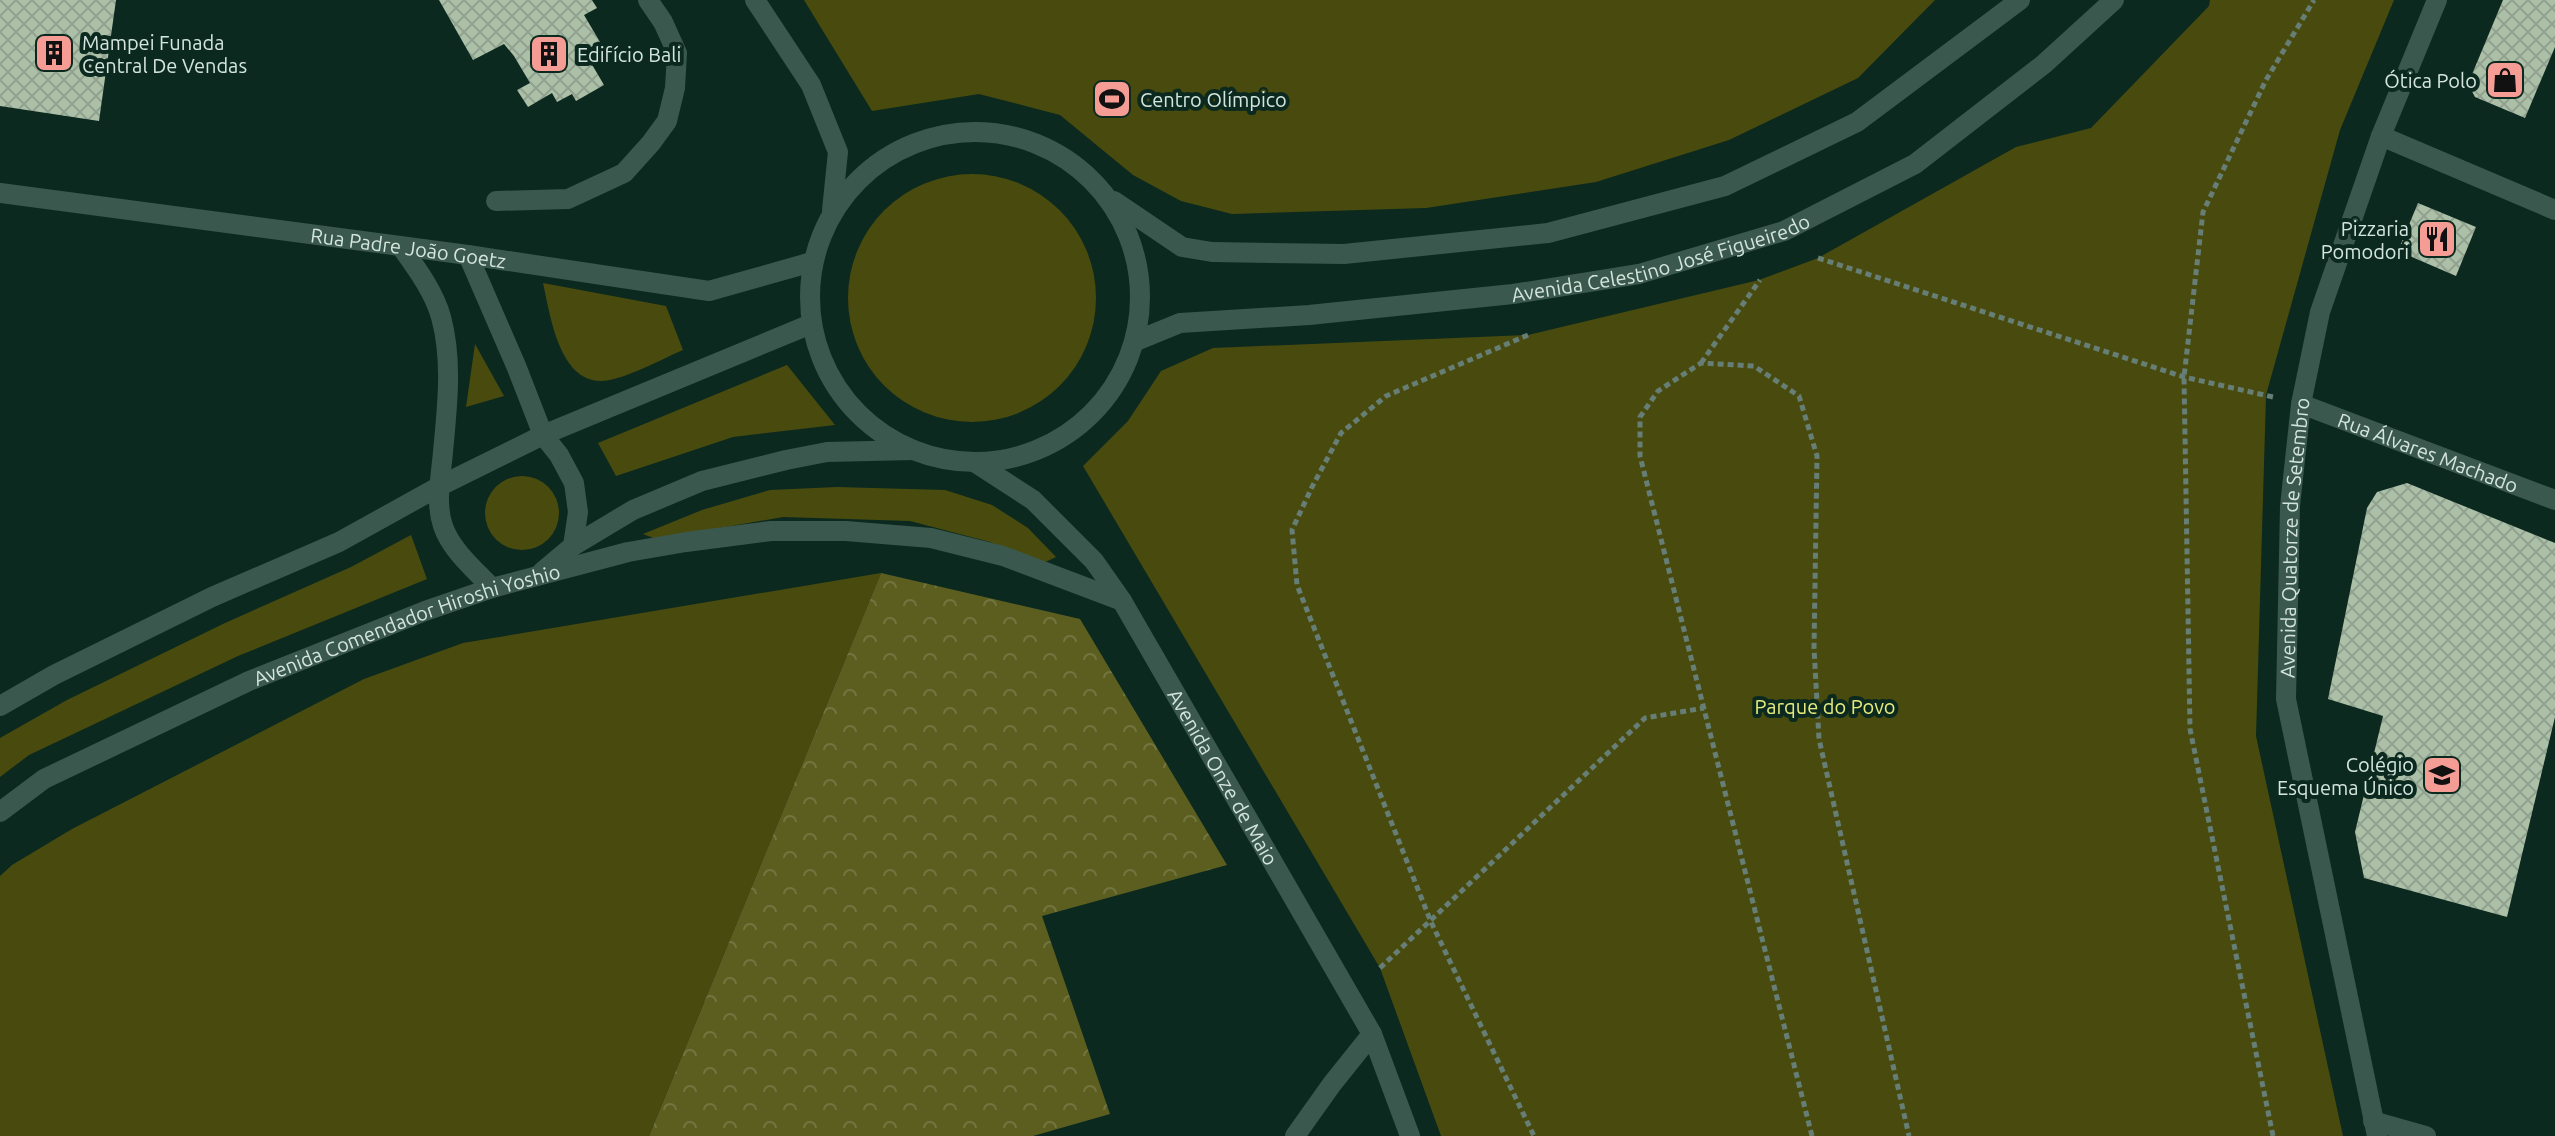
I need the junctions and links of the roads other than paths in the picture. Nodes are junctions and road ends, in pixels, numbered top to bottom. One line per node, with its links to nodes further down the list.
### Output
1 (648, 0): 9 (street)
2 (755, 0): 10 (street)
3 (2020, 0): 8 (street)
4 (2114, 0): 16 (street, Avenida Celestino José Figueiredo)
5 (2437, 0): 6 (street, Avenida Quatorze de Setembro)
6 (2381, 136): 11 (street); 17 (street, Avenida Quatorze de Setembro)
7 (0, 193): 12 (street, Rua Padre João Goetz)
8 (1109, 197): 10 (street); 16 (street)
9 (496, 201)
10 (832, 210): 14 (street)
11 (2555, 210)
12 (402, 248): 13 (street, Rua Padre João Goetz); 21 (street)
13 (468, 255): 14 (street, Rua Padre João Goetz); 18 (street)
14 (812, 262): 15 (street)
15 (811, 324): 18 (street); 19 (street)
16 (1136, 341): 20 (street)
17 (2301, 404): 22 (street, Rua Álvares Machado); 30 (street, Avenida Quatorze de Setembro)
18 (543, 435): 21 (street); 23 (street)
19 (913, 450): 20 (street); 23 (street, Avenida Comendador Hiroshi Yoshio)
20 (976, 463): 26 (street, Avenida Onze de Maio)
21 (440, 486): 25 (street); 27 (street)
22 (2555, 500)
23 (573, 546): 24 (street, Avenida Comendador Hiroshi Yoshio)
24 (539, 575): 25 (street, Avenida Comendador Hiroshi Yoshio); 26 (street)
25 (492, 588): 28 (street, Avenida Comendador Hiroshi Yoshio)
26 (1122, 601): 29 (street, Avenida Onze de Maio)
27 (0, 706)
28 (0, 812)
29 (1372, 1034): 31 (street); 32 (street, Avenida Onze de Maio)
30 (2375, 1128): 33 (street)
31 (1295, 1136)
32 (1410, 1136)
33 (2426, 1136)

